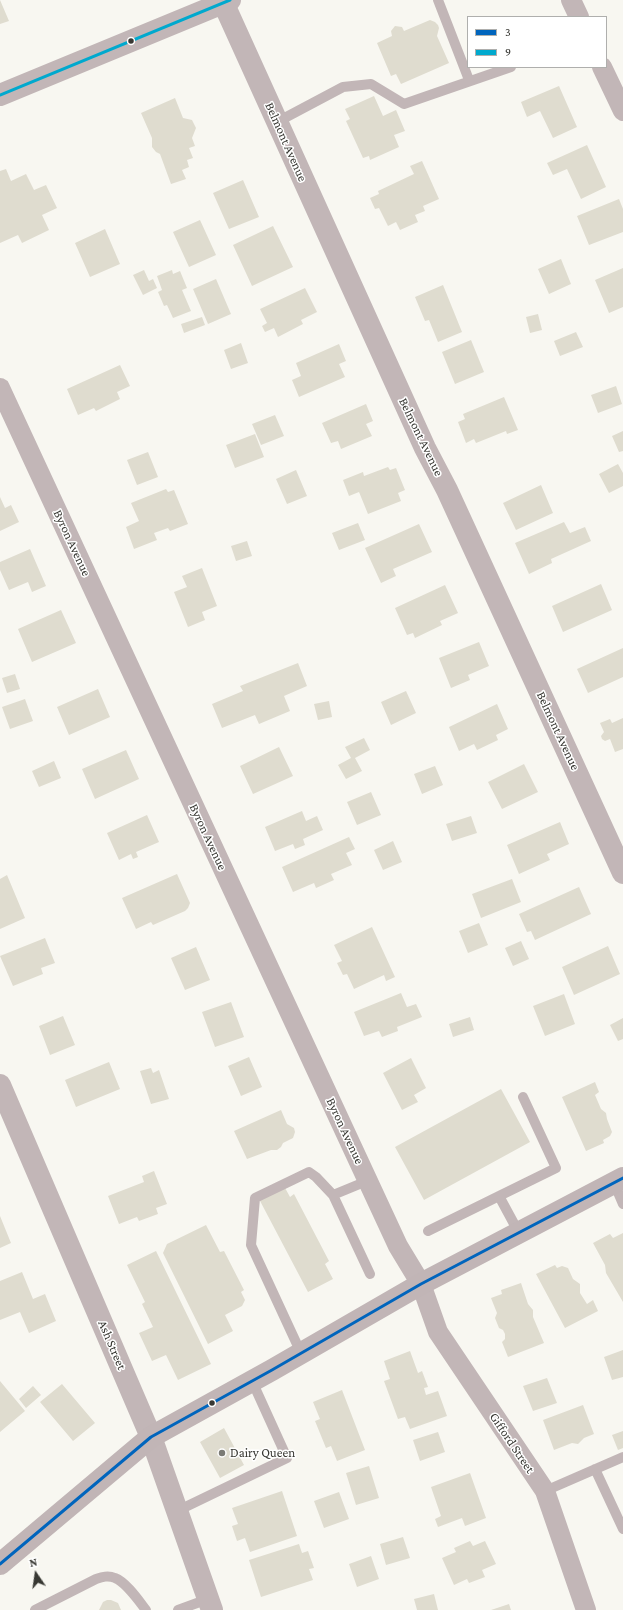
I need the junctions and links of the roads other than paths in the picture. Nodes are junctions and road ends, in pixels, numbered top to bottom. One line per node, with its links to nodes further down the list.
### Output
1 (438, 0): 7 (lane)
2 (571, 0): 4 (street)
3 (225, 1): 8 (street); 10 (street, Belmont Avenue)
4 (579, 16)
5 (508, 68): 7 (lane)
6 (602, 68): 9 (street)
7 (469, 80): 10 (lane)
8 (0, 95)
9 (623, 111)
10 (277, 122): 12 (street, Belmont Avenue)
11 (0, 388): 15 (street, Byron Avenue)
12 (623, 873)
13 (0, 1085): 26 (street, Ash Street)
14 (523, 1097): 18 (lane)
15 (367, 1181): 17 (lane); 23 (street, Byron Avenue)
16 (618, 1181): 19 (lane); 21 (main road)
17 (333, 1195): 22 (lane); 24 (lane)
18 (499, 1196): 20 (lane); 21 (lane)
19 (623, 1204)
20 (428, 1231)
21 (519, 1233): 23 (main road)
22 (370, 1274)
23 (421, 1284): 24 (main road); 29 (street, Gifford Street)
24 (301, 1353): 25 (main road)
25 (252, 1381): 26 (main road); 30 (lane)
26 (151, 1437): 30 (street, Ash Street); 32 (main road)
27 (623, 1457): 28 (lane)
28 (595, 1469): 29 (lane); 31 (lane)
29 (545, 1491): 37 (street, Gifford Street)
30 (177, 1511): 33 (street, Ash Street)
31 (623, 1529)
32 (0, 1564)
33 (210, 1604): 36 (lane)
34 (35, 1610): 35 (lane)
35 (146, 1610)
36 (178, 1610)
37 (586, 1610)

